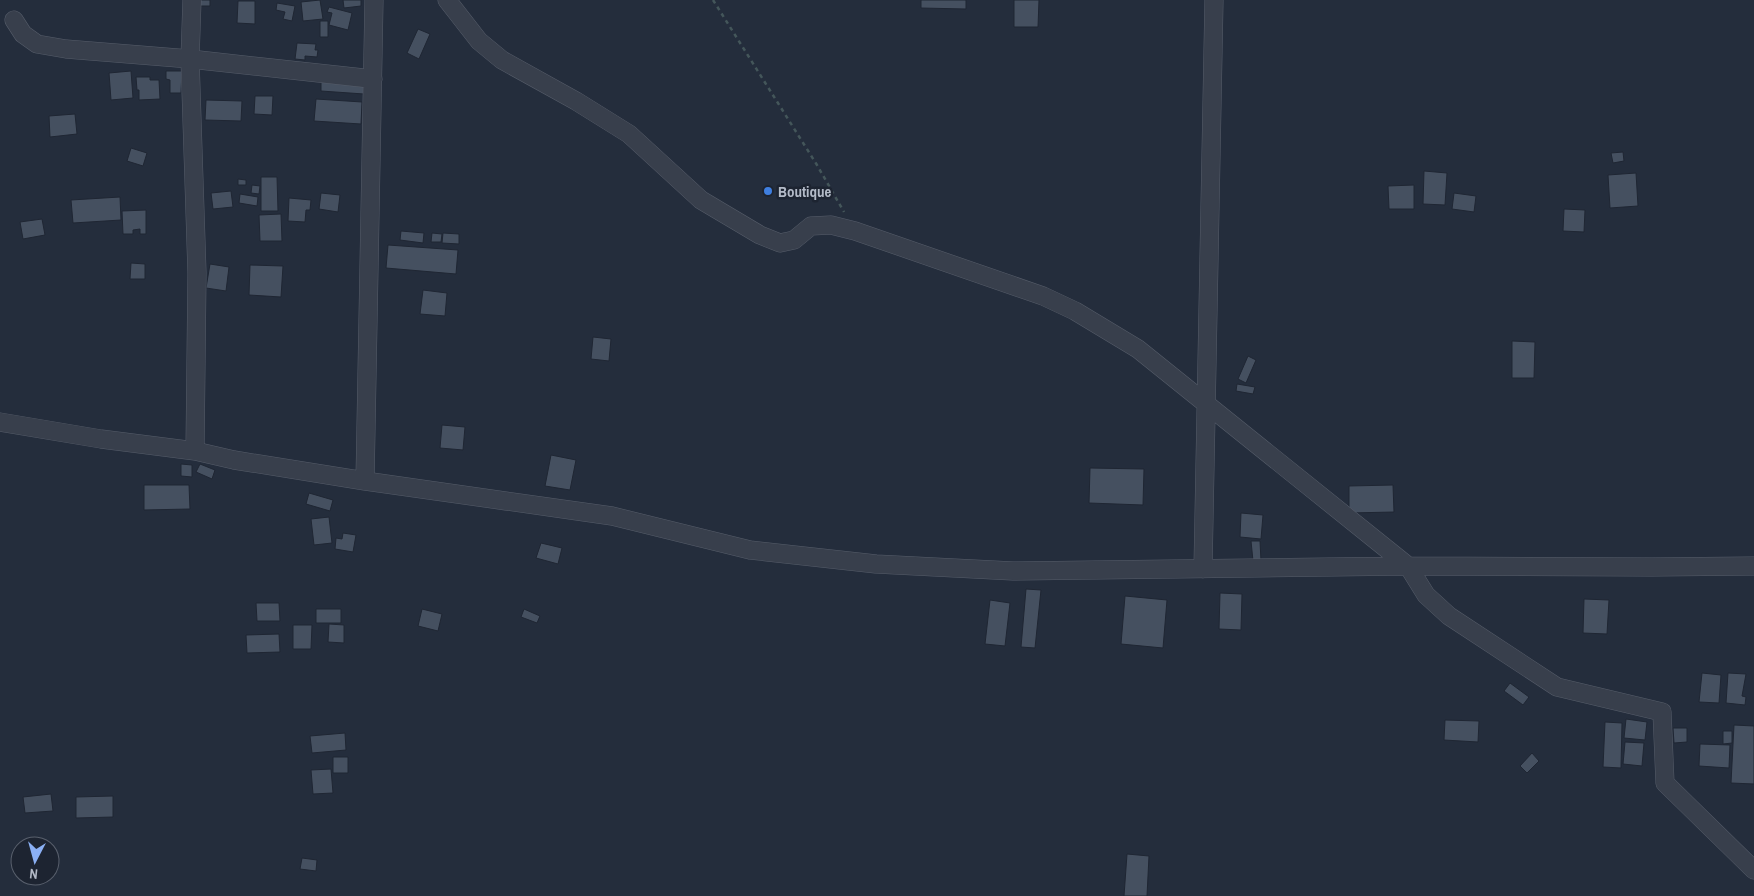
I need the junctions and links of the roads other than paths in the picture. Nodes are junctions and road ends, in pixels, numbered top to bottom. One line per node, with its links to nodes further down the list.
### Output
1 (192, 0): 6 (street)
2 (374, 0): 7 (street)
3 (447, 0): 8 (street)
4 (1214, 0): 8 (street)
5 (14, 20): 6 (street)
6 (190, 59): 7 (street); 10 (street)
7 (373, 79): 11 (street)
8 (1206, 404): 12 (street); 14 (street)
9 (0, 422): 10 (street)
10 (195, 451): 11 (street)
11 (365, 481): 14 (street)
12 (1408, 566): 13 (street); 14 (street); 15 (street)
13 (1754, 566)
14 (1203, 569)
15 (1754, 870)

